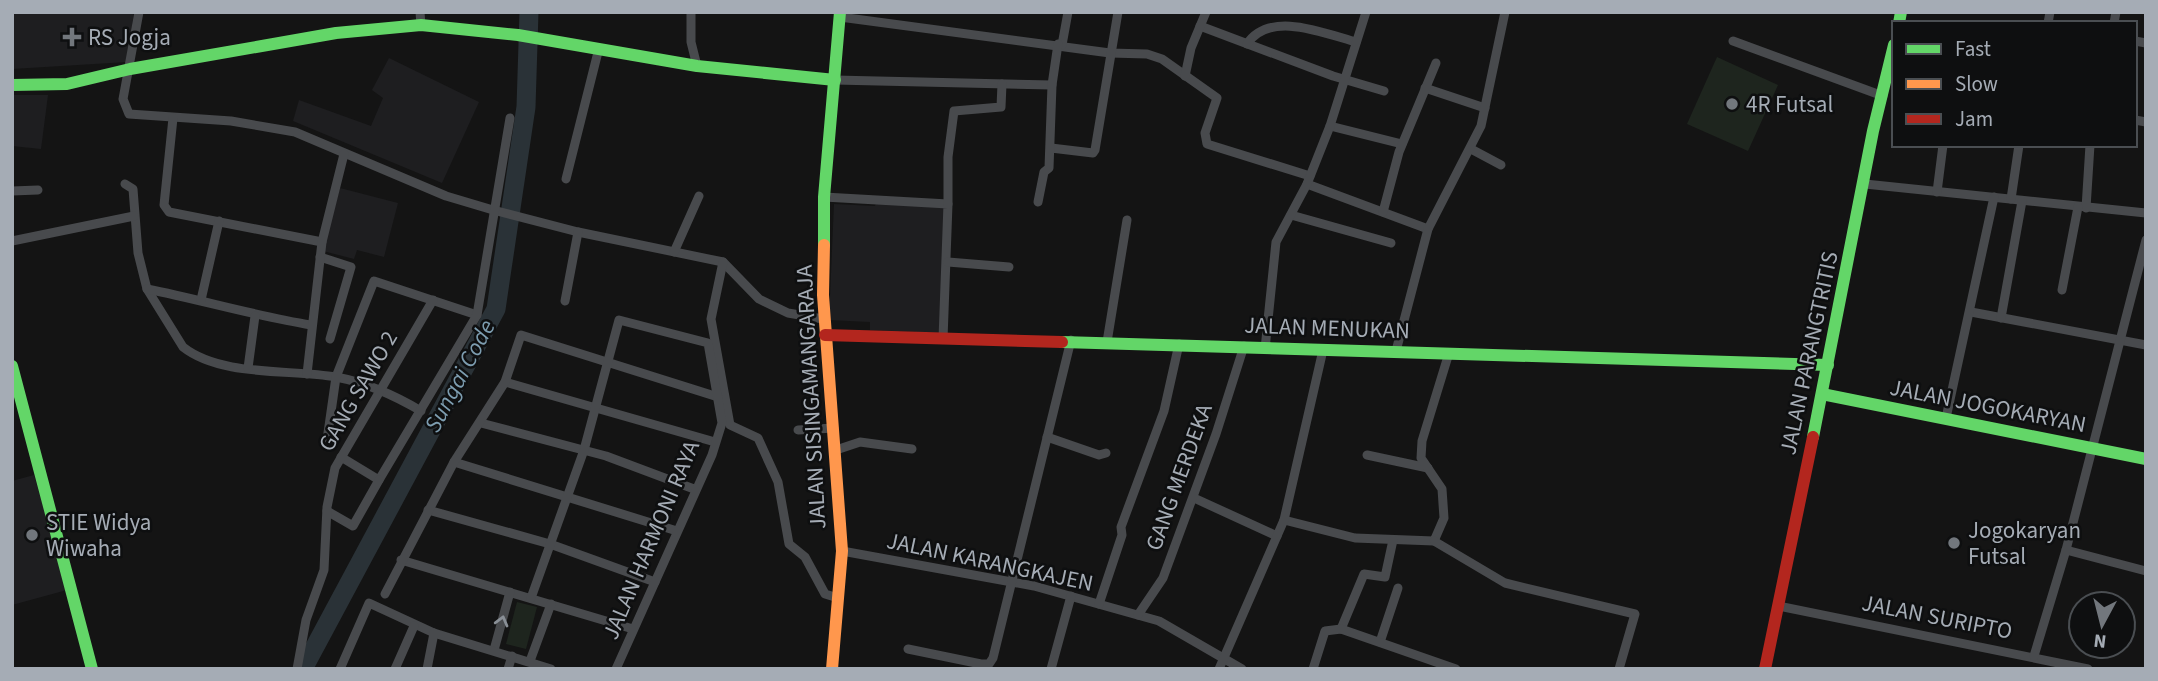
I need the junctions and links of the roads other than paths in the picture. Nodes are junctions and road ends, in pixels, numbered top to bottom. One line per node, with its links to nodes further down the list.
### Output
1 (139, 12): 20 (street)
2 (691, 12): 19 (street)
3 (1068, 12): 13 (street)
4 (1118, 12): 16 (street)
5 (1206, 12): 10 (street)
6 (1366, 12): 12 (street)
7 (1505, 12): 30 (street)
8 (840, 14): 13 (street); 23 (main road, JALAN SISINGAMANGARAJA)
9 (421, 19): 15 (main road); 20 (main road)
10 (1200, 26): 14 (street); 21 (street)
11 (1733, 41): 29 (street)
12 (1356, 42): 14 (street); 22 (street)
13 (1060, 44): 16 (street); 26 (street)
14 (1247, 44): 22 (street)
15 (599, 48): 19 (main road); 42 (street)
16 (1110, 53): 21 (street); 38 (street)
17 (1892, 54): 29 (main road, JALAN PARANGTRITIS)
18 (1436, 63): 27 (street)
19 (697, 66): 23 (main road)
20 (130, 69): 25 (main road); 31 (street)
21 (1185, 76): 43 (street)
22 (1343, 79): 28 (street); 33 (street)
23 (835, 80): 24 (street); 51 (main road, JALAN SISINGAMANGARAJA)
24 (1002, 84): 26 (street); 54 (street)
25 (12, 85)
26 (1052, 85): 38 (street)
27 (1425, 88): 30 (street); 34 (street)
28 (1384, 91)
29 (1883, 96): 45 (main road, JALAN PARANGTRITIS)
30 (1485, 108): 39 (street)
31 (173, 118): 40 (street); 62 (street)
32 (510, 118): 56 (street)
33 (1330, 126): 34 (street); 43 (street)
34 (1402, 144): 57 (street)
35 (1943, 147): 48 (street)
36 (2019, 147): 52 (street)
37 (2090, 147): 55 (street)
38 (1051, 148): 53 (street)
39 (1471, 149): 41 (street); 63 (street)
40 (344, 154): 56 (street); 67 (street)
41 (1501, 165)
42 (566, 179)
43 (1309, 180): 57 (street); 59 (street)
44 (125, 184): 60 (street)
45 (1866, 184): 48 (street); 100 (main road, JALAN PARANGTRITIS)
46 (38, 190): 47 (street)
47 (12, 191)
48 (1937, 192): 50 (street)
49 (699, 195): 69 (street)
50 (1994, 197): 52 (street); 80 (street)
51 (824, 198): 54 (street); 84 (main road, JALAN SISINGAMANGARAJA)
52 (2016, 200): 55 (street); 83 (street)
53 (1038, 202)
54 (948, 204): 72 (street)
55 (2082, 207): 58 (street); 76 (street)
56 (497, 211): 64 (street); 81 (street)
57 (1383, 212): 63 (street)
58 (2146, 213)
59 (1291, 215): 68 (street); 95 (street)
60 (134, 216): 66 (street); 75 (street)
61 (1127, 220): 91 (street)
62 (219, 221): 67 (street); 77 (street)
63 (1429, 229): 97 (street)
64 (578, 232): 69 (street); 79 (street)
65 (2146, 240): 74 (street)
66 (12, 241)
67 (322, 242): 70 (street)
68 (1391, 243)
69 (674, 252): 71 (street)
70 (320, 257): 85 (street); 87 (street)
71 (723, 261): 84 (street); 151 (street, JALAN HARMONI RAYA)
72 (948, 262): 73 (street); 88 (street)
73 (1009, 267)
74 (2141, 282): 90 (street)
75 (147, 289): 77 (street); 102 (street)
76 (2062, 290)
77 (201, 300): 82 (street)
78 (433, 300): 81 (street); 104 (street); 106 (street, GANG SAWO 2)
79 (565, 301)
80 (1971, 312): 83 (street); 111 (street)
81 (477, 315): 110 (street)
82 (255, 316): 85 (street); 102 (street)
83 (2001, 318): 90 (street)
84 (823, 319): 86 (main road, JALAN SISINGAMANGARAJA)
85 (311, 325): 103 (street)
86 (825, 335): 88 (main road, JALAN MENUKAN); 113 (main road, JALAN SISINGAMANGARAJA)
87 (330, 339)
88 (943, 339): 89 (main road, JALAN MENUKAN)
89 (1072, 340): 91 (main road, JALAN MENUKAN); 115 (street)
90 (2123, 341): 93 (street); 118 (street)
91 (1107, 342): 92 (main road, JALAN MENUKAN)
92 (1179, 344): 94 (main road, JALAN MENUKAN); 153 (street)
93 (2146, 345)
94 (1244, 346): 95 (main road, JALAN MENUKAN); 131 (street, GANG MERDEKA)
95 (1265, 349): 96 (main road, JALAN MENUKAN)
96 (1323, 349): 97 (main road, JALAN MENUKAN); 134 (street)
97 (1396, 351): 98 (main road, JALAN MENUKAN)
98 (1449, 353): 100 (main road, JALAN MENUKAN); 127 (street)
99 (609, 363): 105 (street); 108 (street); 108 (street, JALAN HARMONI RAYA); 109 (street)
100 (1828, 365): 107 (main road, JALAN PARANGTRITIS)
101 (12, 366): 168 (main road)
102 (248, 368): 103 (street)
103 (307, 374): 104 (street)
104 (336, 377): 106 (street); 116 (street)
105 (505, 382): 109 (street); 112 (street)
106 (381, 388): 110 (street); 124 (street, GANG SAWO 2)
107 (1822, 394): 111 (main road, JALAN JOGOKARYAN); 154 (main road, JALAN PARANGTRITIS)
108 (718, 397): 117 (street, JALAN HARMONI RAYA)
109 (597, 408): 117 (street); 120 (street)
110 (421, 411): 128 (street)
111 (1946, 418): 118 (main road, JALAN JOGOKARYAN)
112 (481, 423): 120 (street); 126 (street)
113 (834, 428): 114 (street); 121 (main road, JALAN SISINGAMANGARAJA)
114 (799, 430)
115 (1047, 437): 122 (street); 144 (street)
116 (327, 440)
117 (715, 442): 129 (street, JALAN HARMONI RAYA)
118 (2092, 448): 125 (main road, JALAN JOGOKARYAN); 140 (street)
119 (912, 449): 121 (street)
120 (584, 450): 129 (street); 130 (street)
121 (836, 450): 141 (main road, JALAN SISINGAMANGARAJA)
122 (1106, 453)
123 (1367, 455): 127 (street)
124 (341, 457): 128 (street); 133 (street, GANG SAWO 2)
125 (2146, 459)
126 (454, 462): 130 (street); 132 (street)
127 (1428, 468): 138 (street)
128 (379, 480): 133 (street)
129 (694, 489): 135 (street, JALAN HARMONI RAYA)
130 (566, 496): 135 (street); 139 (street)
131 (1194, 498): 136 (street); 155 (street, GANG MERDEKA)
132 (428, 510): 139 (street); 142 (street)
133 (327, 511): 169 (street, GANG SAWO 2)
134 (1284, 520): 136 (street); 137 (street)
135 (677, 531): 145 (street, JALAN HARMONI RAYA)
136 (1277, 536): 165 (street)
137 (1393, 540): 138 (street); 158 (street)
138 (1434, 541): 182 (street)
139 (550, 544): 145 (street); 150 (street)
140 (2066, 550): 143 (street); 164 (street)
141 (842, 551): 144 (street, JALAN KARANGKAJEN); 151 (main road, JALAN SISINGAMANGARAJA)
142 (401, 560): 147 (street); 148 (street)
143 (2146, 571)
144 (1011, 581): 149 (street, JALAN KARANGKAJEN); 167 (street)
145 (655, 582): 157 (street, JALAN HARMONI RAYA)
146 (1398, 588): 160 (street)
147 (510, 592): 150 (street); 162 (street, one-way to 147)
148 (385, 594)
149 (1071, 596): 153 (street, JALAN KARANGKAJEN); 177 (street)
150 (531, 598): 152 (street)
151 (838, 598): 176 (main road, JALAN SISINGAMANGARAJA)
152 (551, 604): 157 (street); 166 (street)
153 (1099, 604): 155 (street, JALAN KARANGKAJEN)
154 (1778, 606): 164 (street, JALAN SURIPTO); 183 (main road, JALAN PARANGTRITIS)
155 (1138, 615): 165 (street, JALAN KARANGKAJEN)
156 (414, 626): 159 (street); 170 (street); 171 (street)
157 (633, 629): 175 (street, JALAN HARMONI RAYA)
158 (1341, 629): 160 (street); 180 (street)
159 (434, 633): 162 (street); 172 (street)
160 (1380, 642): 181 (street)
161 (908, 649): 167 (street)
162 (494, 650): 163 (street)
163 (512, 656): 166 (street); 173 (street)
164 (2034, 656): 184 (street, JALAN SURIPTO)
165 (1225, 657): 178 (street); 179 (street, JALAN KARANGKAJEN)
166 (530, 661): 174 (street)
167 (988, 666)
168 (92, 669)
169 (297, 669)
170 (340, 669)
171 (395, 669)
172 (427, 669)
173 (508, 669)
174 (551, 669)
175 (616, 669)
176 (832, 669)
177 (1051, 669)
178 (1219, 669)
179 (1242, 669)
180 (1313, 669)
181 (1456, 669)
182 (1619, 669)
183 (1765, 669)
184 (2088, 669)

